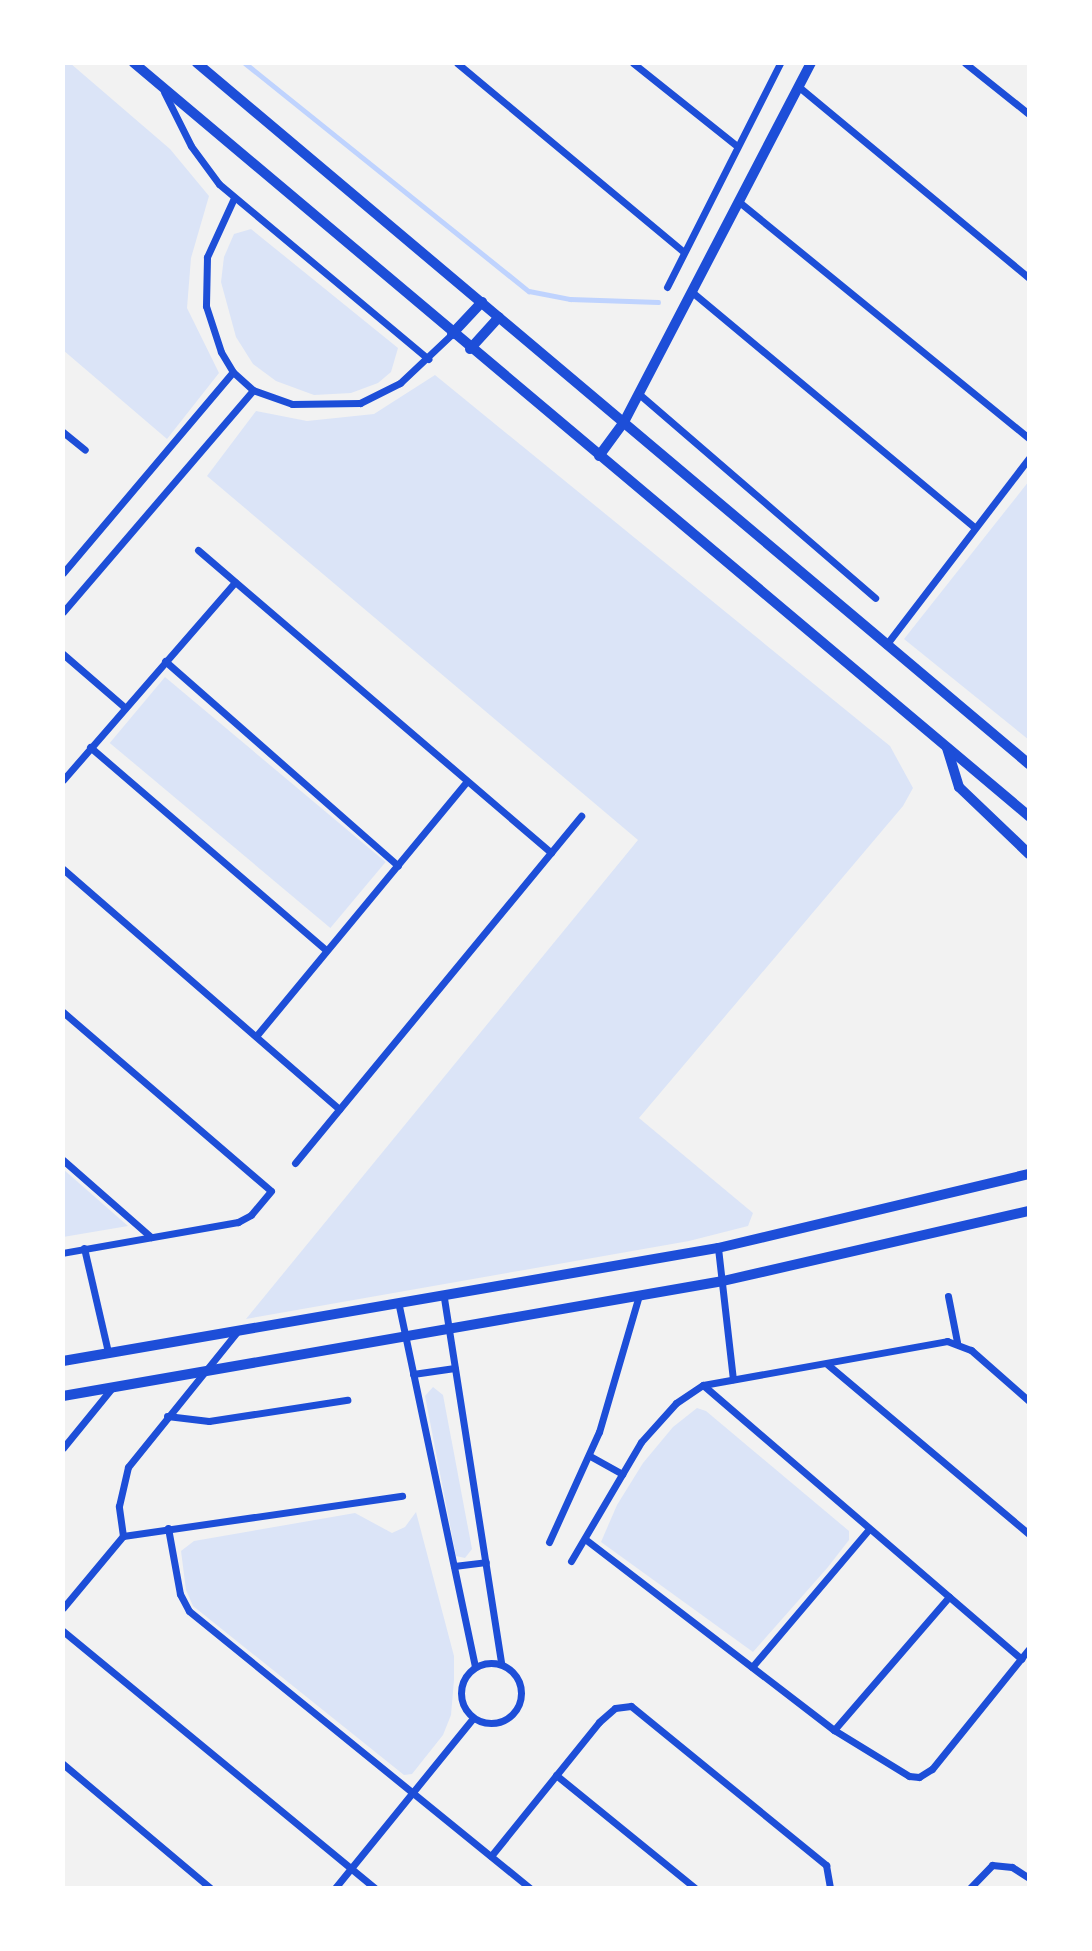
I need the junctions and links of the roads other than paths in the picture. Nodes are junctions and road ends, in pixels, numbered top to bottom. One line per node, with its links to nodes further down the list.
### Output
1 (134, 63): 8 (main road)
2 (197, 63): 18 (main road)
3 (457, 63): 14 (street)
4 (633, 63): 11 (street)
5 (780, 63): 11 (street)
6 (811, 63): 9 (street)
7 (965, 63): 10 (street)
8 (162, 87): 12 (street); 20 (main road)
9 (799, 87): 13 (street); 15 (street)
10 (1029, 114)
11 (737, 146): 14 (street)
12 (234, 198): 22 (street); 23 (street)
13 (738, 201): 17 (street); 28 (street)
14 (684, 252): 16 (street)
15 (1029, 278)
16 (667, 287)
17 (692, 292): 25 (street); 32 (street)
18 (482, 302): 19 (main road); 20 (main road)
19 (499, 317): 21 (main road); 26 (main road)
20 (452, 334): 21 (main road); 22 (street)
21 (470, 349): 30 (main road)
22 (428, 359): 24 (street)
23 (233, 372): 24 (street); 34 (street)
24 (253, 390): 37 (street)
25 (639, 394): 26 (street); 36 (street)
26 (624, 422): 30 (main road); 38 (main road)
27 (63, 432): 29 (street)
28 (1029, 438)
29 (85, 450)
30 (599, 456): 43 (main road)
31 (1029, 458): 32 (street)
32 (975, 528): 38 (street)
33 (198, 550): 35 (street)
34 (63, 573)
35 (235, 582): 40 (street); 46 (street)
36 (875, 598)
37 (63, 611)
38 (886, 645): 44 (main road)
39 (63, 654): 41 (street)
40 (165, 661): 41 (street); 51 (street)
41 (123, 706): 42 (street)
42 (90, 747): 45 (street); 53 (street)
43 (947, 748): 48 (main road); 50 (main road)
44 (1029, 764)
45 (63, 780)
46 (466, 782): 49 (street); 51 (street)
47 (581, 816): 49 (street)
48 (1029, 817)
49 (551, 853): 56 (street)
50 (1029, 854)
51 (398, 866): 53 (street)
52 (63, 869): 55 (street)
53 (326, 950): 55 (street)
54 (63, 1012): 61 (street)
55 (257, 1035): 56 (street)
56 (339, 1109): 58 (street)
57 (63, 1160): 61 (street)
58 (295, 1163)
59 (1029, 1174): 63 (street)
60 (1029, 1211): 65 (street)
61 (150, 1237): 62 (street)
62 (84, 1248): 64 (street); 74 (street)
63 (718, 1248): 65 (street); 68 (street)
64 (63, 1253)
65 (723, 1281): 66 (street); 80 (street)
66 (639, 1295): 70 (street); 88 (street)
67 (948, 1296): 73 (street)
68 (444, 1298): 69 (street); 70 (street)
69 (399, 1306): 71 (street); 72 (street)
70 (449, 1331): 72 (street); 77 (street)
71 (236, 1333): 74 (street); 78 (street)
72 (405, 1339): 78 (street); 79 (street)
73 (957, 1342): 76 (street); 85 (street)
74 (108, 1352): 75 (street)
75 (63, 1361)
76 (827, 1364): 80 (street); 93 (street)
77 (455, 1368): 79 (street); 98 (street)
78 (202, 1371): 82 (street); 86 (street)
79 (413, 1374): 99 (street)
80 (733, 1379): 81 (street)
81 (703, 1385): 89 (street); 92 (street)
82 (113, 1387): 83 (street); 87 (street)
83 (63, 1396)
84 (347, 1400): 86 (street)
85 (1029, 1401)
86 (167, 1416): 94 (street)
87 (63, 1448)
88 (590, 1456): 89 (street); 96 (street)
89 (622, 1474): 95 (street)
90 (402, 1496): 91 (street)
91 (168, 1528): 94 (street); 112 (street)
92 (869, 1529): 100 (street); 107 (street)
93 (1029, 1534)
94 (123, 1536): 101 (street)
95 (584, 1539): 97 (street); 107 (street)
96 (549, 1542)
97 (571, 1561)
98 (486, 1562): 99 (street); 105 (street)
99 (454, 1566): 106 (street)
100 (949, 1597): 104 (street); 109 (street)
101 (63, 1608)
102 (63, 1631): 114 (street)
103 (1029, 1649): 104 (street)
104 (1021, 1659): 109 (street)
105 (501, 1664): 106 (street); 108 (street)
106 (475, 1667): 108 (street)
107 (752, 1667): 109 (street)
108 (473, 1717): 112 (street)
109 (834, 1730)
110 (63, 1763): 117 (street)
111 (556, 1776): 113 (street); 116 (street); 121 (street)
112 (412, 1793): 113 (street); 114 (street)
113 (491, 1856): 120 (street)
114 (351, 1868): 118 (street); 119 (street)
115 (1029, 1878): 122 (street)
116 (831, 1885)
117 (210, 1888)
118 (335, 1888)
119 (375, 1888)
120 (530, 1888)
121 (695, 1888)
122 (971, 1888)

